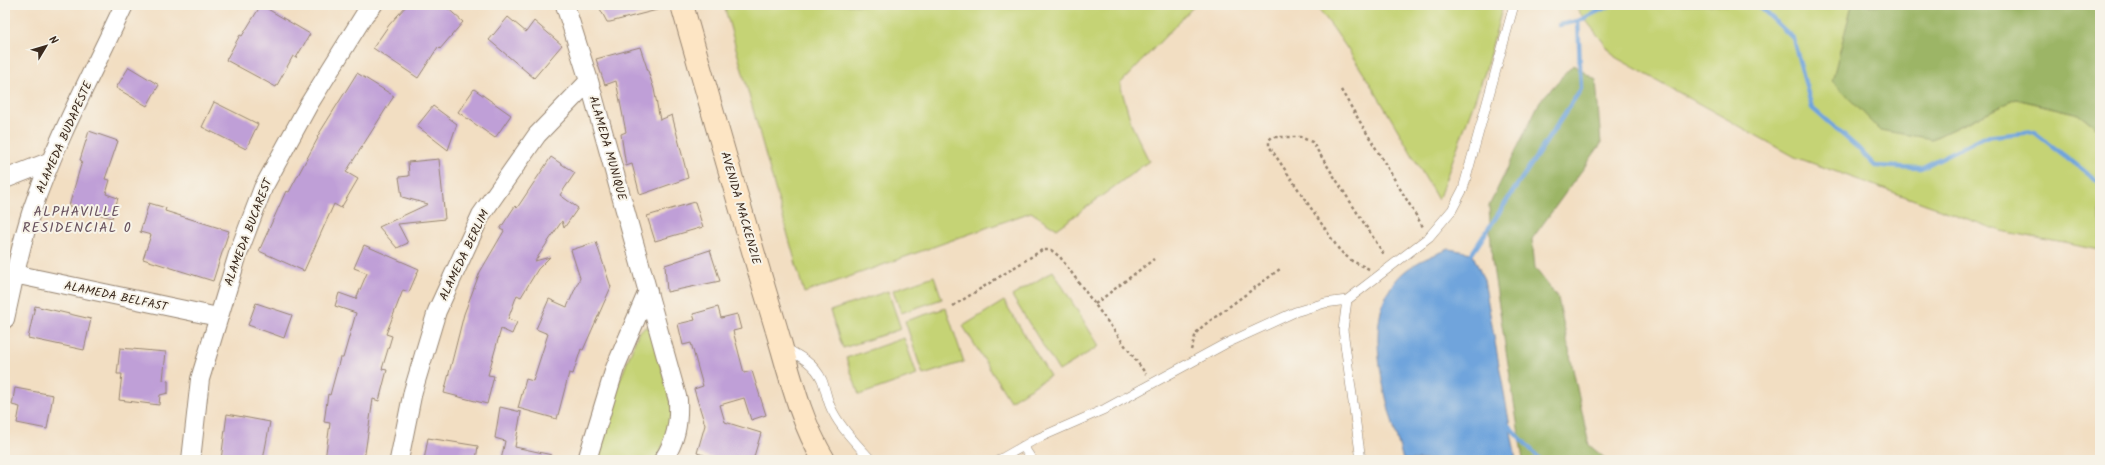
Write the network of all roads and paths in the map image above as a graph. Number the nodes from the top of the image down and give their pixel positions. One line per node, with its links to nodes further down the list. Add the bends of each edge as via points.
1 (124, 5): 8 (street, ALAMEDA BUDAPESTE)
2 (565, 5): 6 (street, ALAMEDA MUNIQUE)
3 (682, 5): 22 (main road, AVENIDA MACKENZIE)
4 (1514, 5): 10 (lane, via 1463,189 1452,210)
5 (366, 8): 20 (street, ALAMEDA BUCAREST, via 263,188)
6 (589, 81): 16 (street, ALAMEDA MUNIQUE); 28 (street, ALAMEDA BERLIM, via 537,135 481,215 437,311 413,391)
7 (1341, 90): 10 (path)
8 (51, 162): 9 (street); 14 (street, ALAMEDA BUDAPESTE, via 32,210)
9 (5, 179)
10 (1428, 238): 12 (lane)
11 (1154, 259): 18 (path)
12 (1392, 267): 15 (lane); 15 (path, via 1312,142 1300,137 1272,137 1268,140 1269,146 1340,251 1352,261)
13 (1280, 268): 23 (path, via 1196,333 1191,348)
14 (14, 274): 20 (street, ALAMEDA BELFAST); 21 (street, ALAMEDA BUDAPESTE)
15 (1381, 275): 17 (lane)
16 (648, 291): 29 (street, via 615,368); 30 (street, ALAMEDA MUNIQUE, via 678,400 679,421 676,434)
17 (1347, 300): 23 (lane, via 1325,303 1295,312); 36 (lane, via 1343,330)
18 (1095, 304): 19 (path, via 1060,257 1051,250 1042,250); 24 (path)
19 (953, 306)
20 (218, 317): 27 (street, ALAMEDA BUCAREST, via 200,379)
21 (5, 319)
22 (782, 347): 25 (main road, AVENIDA MACKENZIE); 33 (lane, via 813,366 838,421)
23 (1192, 362): 24 (lane)
24 (1153, 383): 26 (lane, via 1105,410)
25 (802, 410): 31 (main road, AVENIDA MACKENZIE); 32 (main road, AVENIDA MACKENZIE)
26 (1023, 446): 34 (lane); 35 (lane)
27 (191, 460)
28 (399, 460)
29 (586, 460)
30 (663, 460)
31 (806, 460)
32 (824, 460)
33 (871, 460)
34 (999, 460)
35 (1032, 460)
36 (1361, 460)

